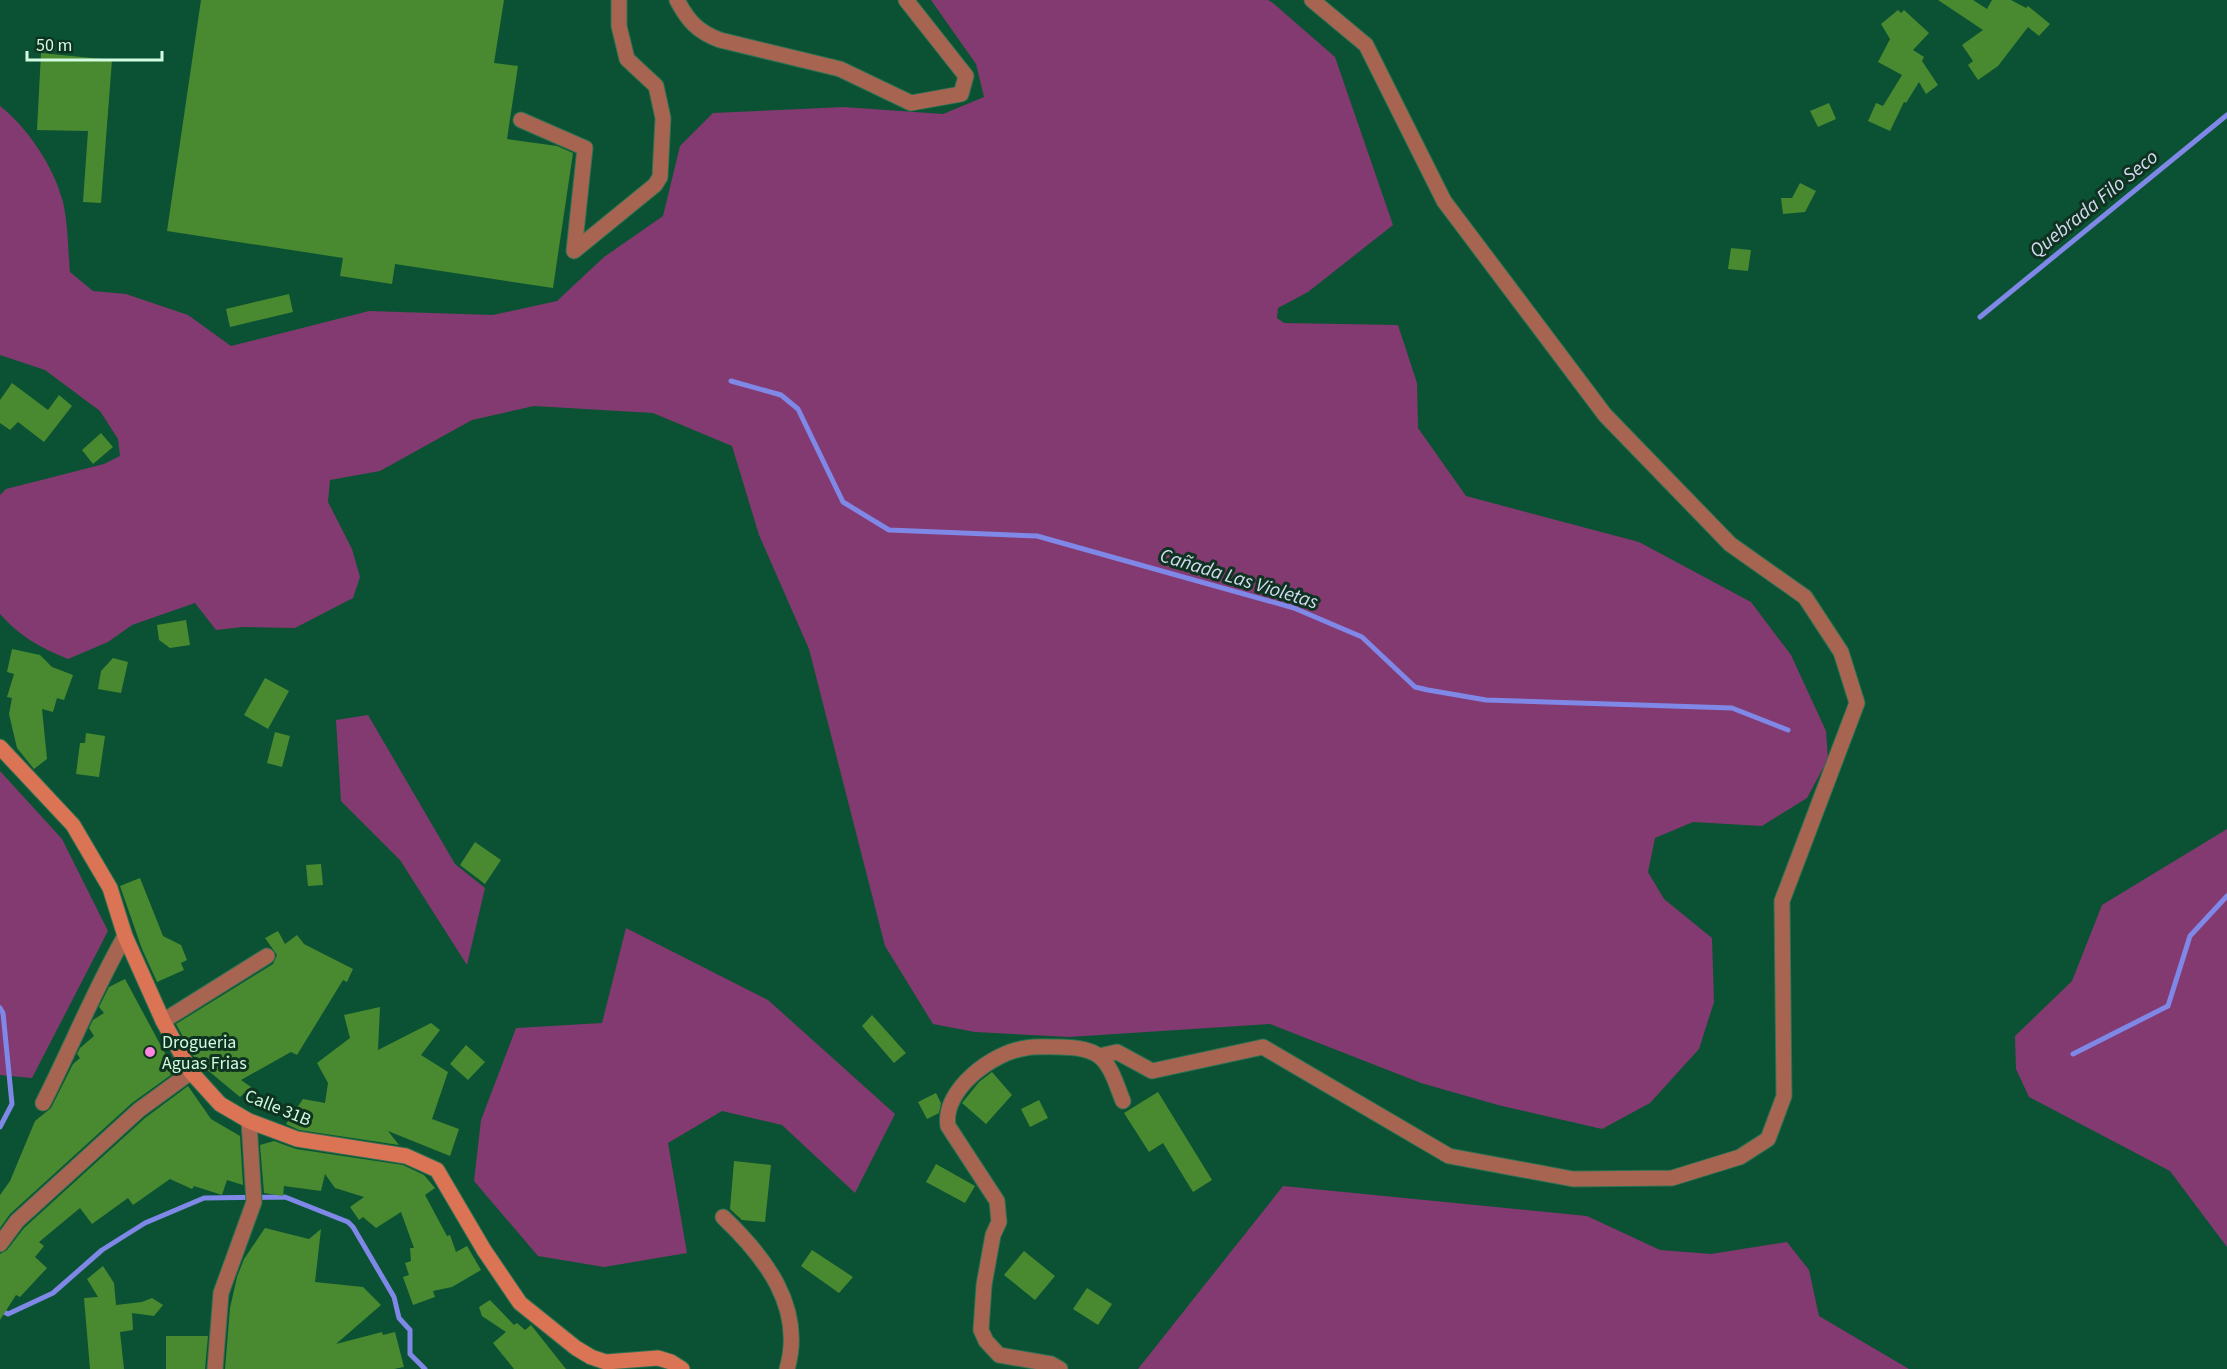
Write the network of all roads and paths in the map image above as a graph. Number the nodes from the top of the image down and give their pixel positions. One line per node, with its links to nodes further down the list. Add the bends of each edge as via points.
1 (619, 0): 5 (street, via 619,26 627,59 656,86 663,118 660,177 655,185 574,251 585,148)
2 (677, 0): 3 (street, via 687,19 704,34 720,40 840,69 911,103 961,94 966,76)
3 (906, 0)
4 (1312, 0): 10 (street, via 1366,45 1444,201 1605,416 1730,544 1805,597 1841,652 1857,703 1782,901 1784,1096 1768,1139 1740,1157 1672,1178 1573,1179 1449,1156 1263,1047 1152,1071 1117,1052)
5 (521, 120)
6 (0, 747): 7 (street, Calle 31B, via 73,825 110,888)
7 (125, 936): 9 (street, Calle 31B); 13 (street, via 98,984)
8 (267, 956): 9 (street)
9 (163, 1021): 11 (street, Calle 31B)
10 (1099, 1056): 12 (street); 20 (street, via 1077,1047 1025,1048 1006,1054 979,1070 956,1091 947,1117 948,1126 997,1201 999,1222 984,1285 981,1330 999,1355)
11 (191, 1072): 14 (street, Calle 31B, via 220,1104); 16 (street, via 139,1110 17,1221)
12 (1123, 1101)
13 (43, 1103)
14 (249, 1121): 17 (street, via 254,1203 221,1293); 18 (street, Calle 31B, via 297,1139 406,1156 437,1170 520,1303 591,1357 606,1362 658,1358)
15 (723, 1217): 19 (street, via 752,1245 779,1283 791,1326)
16 (0, 1244)
17 (215, 1369)
18 (682, 1369)
19 (787, 1369)
20 (1060, 1369)

